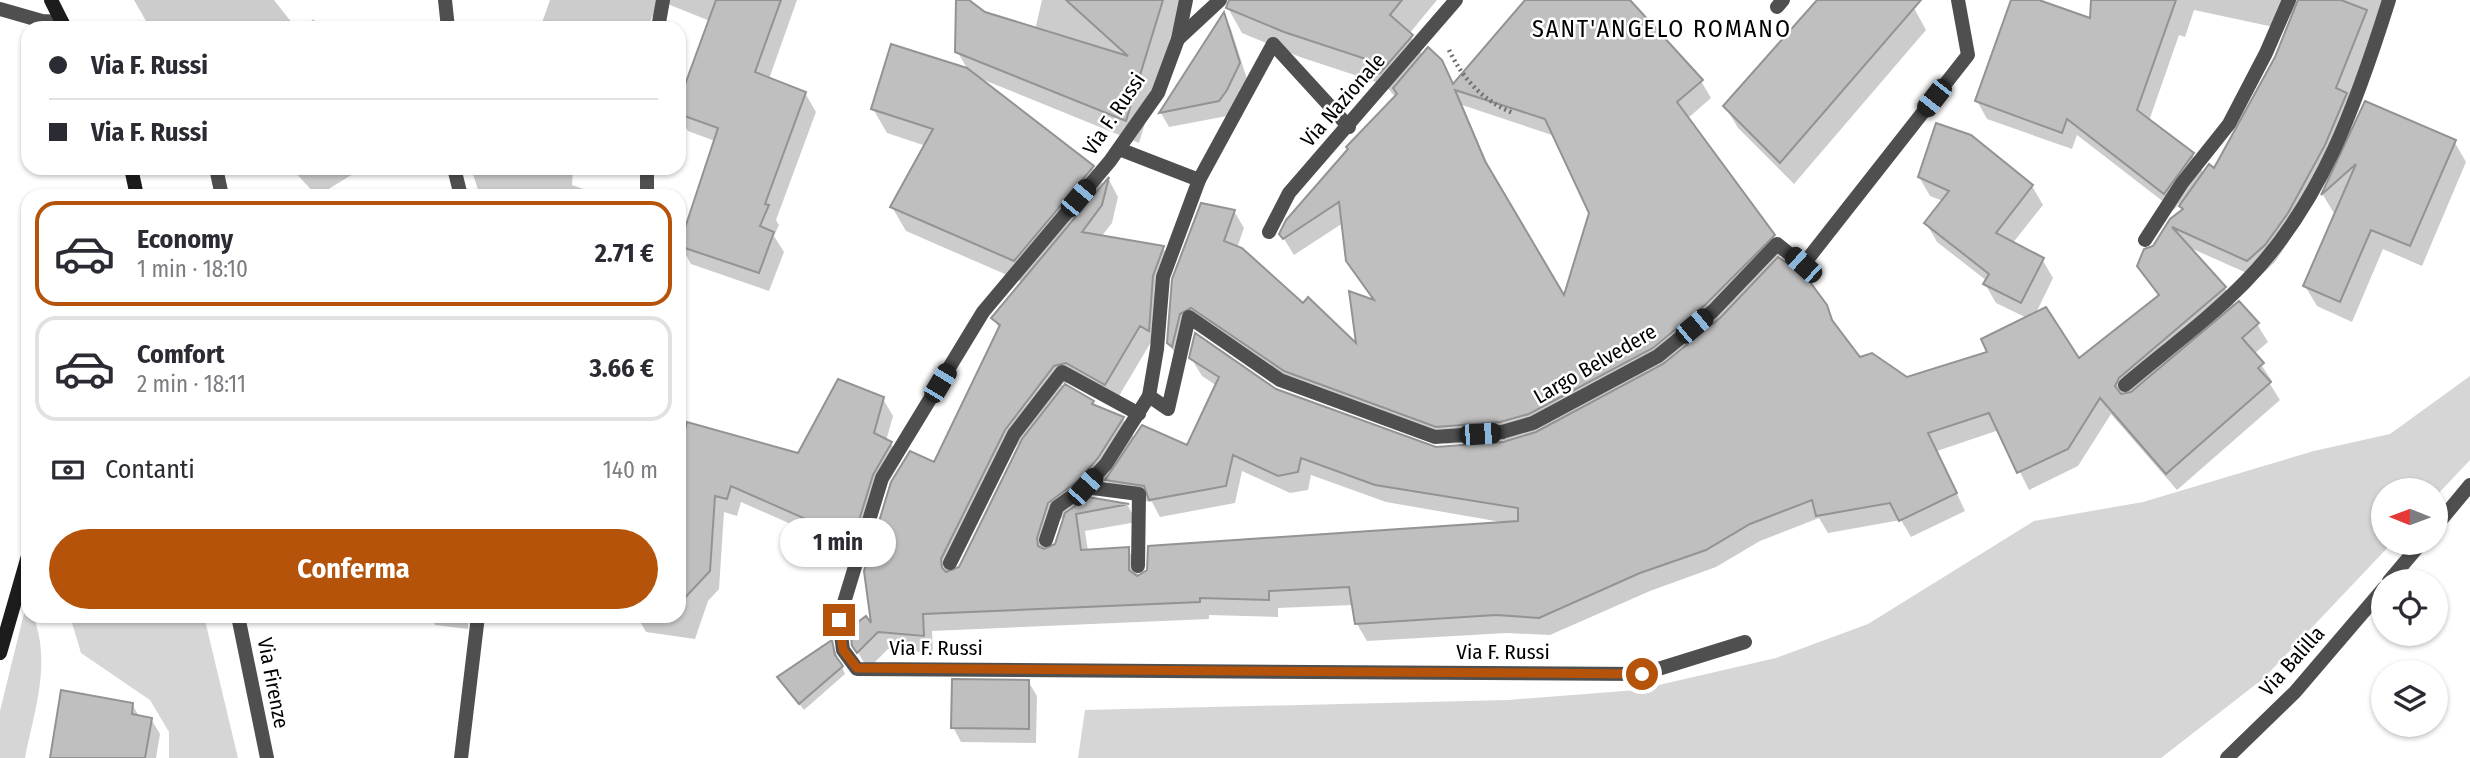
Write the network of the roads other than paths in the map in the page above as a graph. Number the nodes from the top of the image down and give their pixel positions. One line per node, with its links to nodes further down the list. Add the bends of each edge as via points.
1 (51, 0): 12 (street)
2 (445, 0): 13 (street)
3 (663, 0): 14 (street)
4 (1186, 0): 15 (street, Via F. Russi)
5 (1220, 0): 15 (street)
6 (1456, 0): 16 (street, Via Nazionale)
7 (1958, 0): 22 (street, Largo Belvedere, via 1968,55 1803,265 1777,244 1713,311 1658,356 1533,424 1502,432 1436,437 1280,380 1189,317 1168,409)
8 (2289, 0): 20 (street, via 2229,124)
9 (2389, 0): 21 (street, via 2347,122 2299,215 2244,283)
10 (0, 9): 11 (street)
11 (42, 21)
12 (61, 21)
13 (447, 21)
14 (659, 21)
15 (1178, 39): 17 (street, Via F. Russi, via 1158,93)
16 (1349, 127): 18 (street, via 1273,44); 19 (street, Via Nazionale, via 1289,193)
17 (1119, 149): 18 (street); 36 (street, Via F. Russi, via 983,312 882,478 839,620 843,650 857,668 1642,674)
18 (1199, 180): 22 (street, via 1163,277)
19 (1269, 232)
20 (2145, 240)
21 (2125, 385)
22 (1149, 396): 23 (street)
23 (1139, 414): 25 (street); 29 (street, via 1062,372 1014,434)
24 (2470, 485): 26 (street)
25 (1085, 487): 27 (street, via 1057,507); 30 (street, via 1139,494)
26 (2448, 512)
27 (1046, 540)
28 (2411, 555): 31 (street)
29 (950, 563)
30 (1138, 566)
31 (2399, 569)
32 (21, 580): 37 (street)
33 (2371, 603): 40 (street, Via Balilla, via 2295,692)
34 (239, 623): 38 (street, Via Firenze)
35 (477, 623): 39 (street)
36 (1745, 642)
37 (0, 653)
38 (267, 758)
39 (461, 758)
40 (2227, 758)

